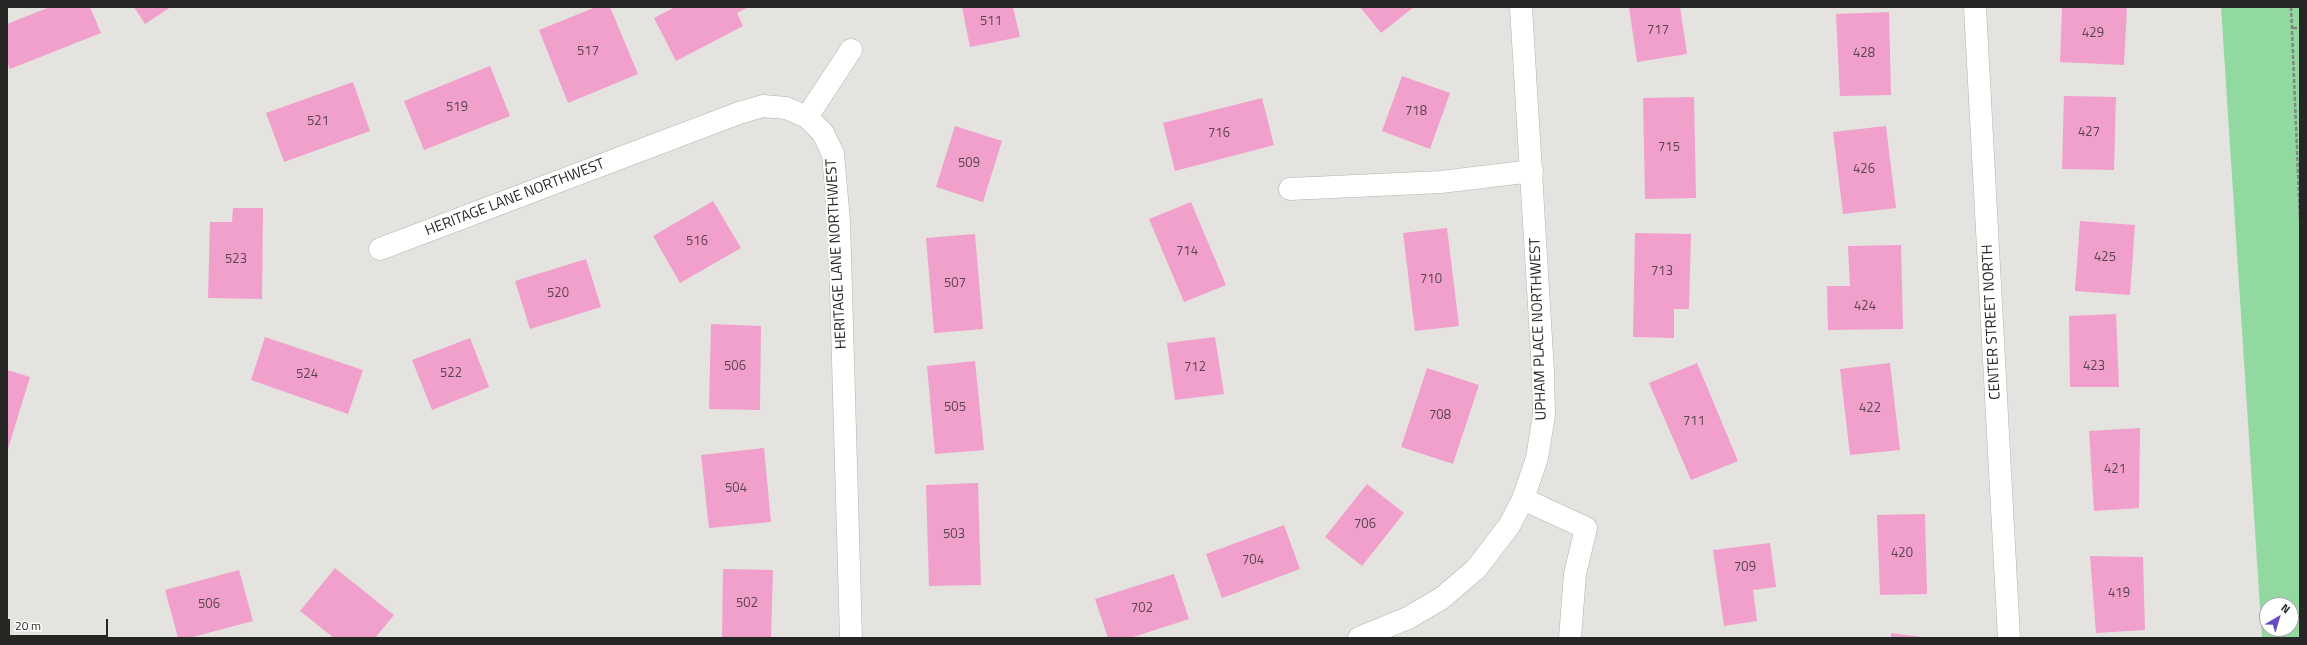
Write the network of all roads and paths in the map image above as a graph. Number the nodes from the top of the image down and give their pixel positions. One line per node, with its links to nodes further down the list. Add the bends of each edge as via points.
1 (1521, 7): 8 (street, UPHAM PLACE NORTHWEST)
2 (1975, 7): 16 (street, CENTER STREET NORTH)
3 (2291, 7): 4 (path)
4 (2292, 28): 5 (path); 10 (path)
5 (2300, 28)
6 (851, 50): 7 (street)
7 (807, 117): 11 (street, HERITAGE LANE NORTHWEST, via 786,108 763,106 739,113); 13 (street, HERITAGE LANE NORTHWEST, via 823,133 833,154 839,221)
8 (1532, 171): 9 (street, via 1441,182); 12 (street, UPHAM PLACE NORTHWEST, via 1544,414 1537,458)
9 (1290, 189)
10 (2300, 220)
11 (380, 249)
12 (1523, 499): 14 (street, UPHAM PLACE NORTHWEST, via 1509,526 1476,569 1442,598 1408,618); 15 (street, via 1586,528 1575,574)
13 (851, 638)
14 (1359, 638)
15 (1570, 638)
16 (2009, 638)

